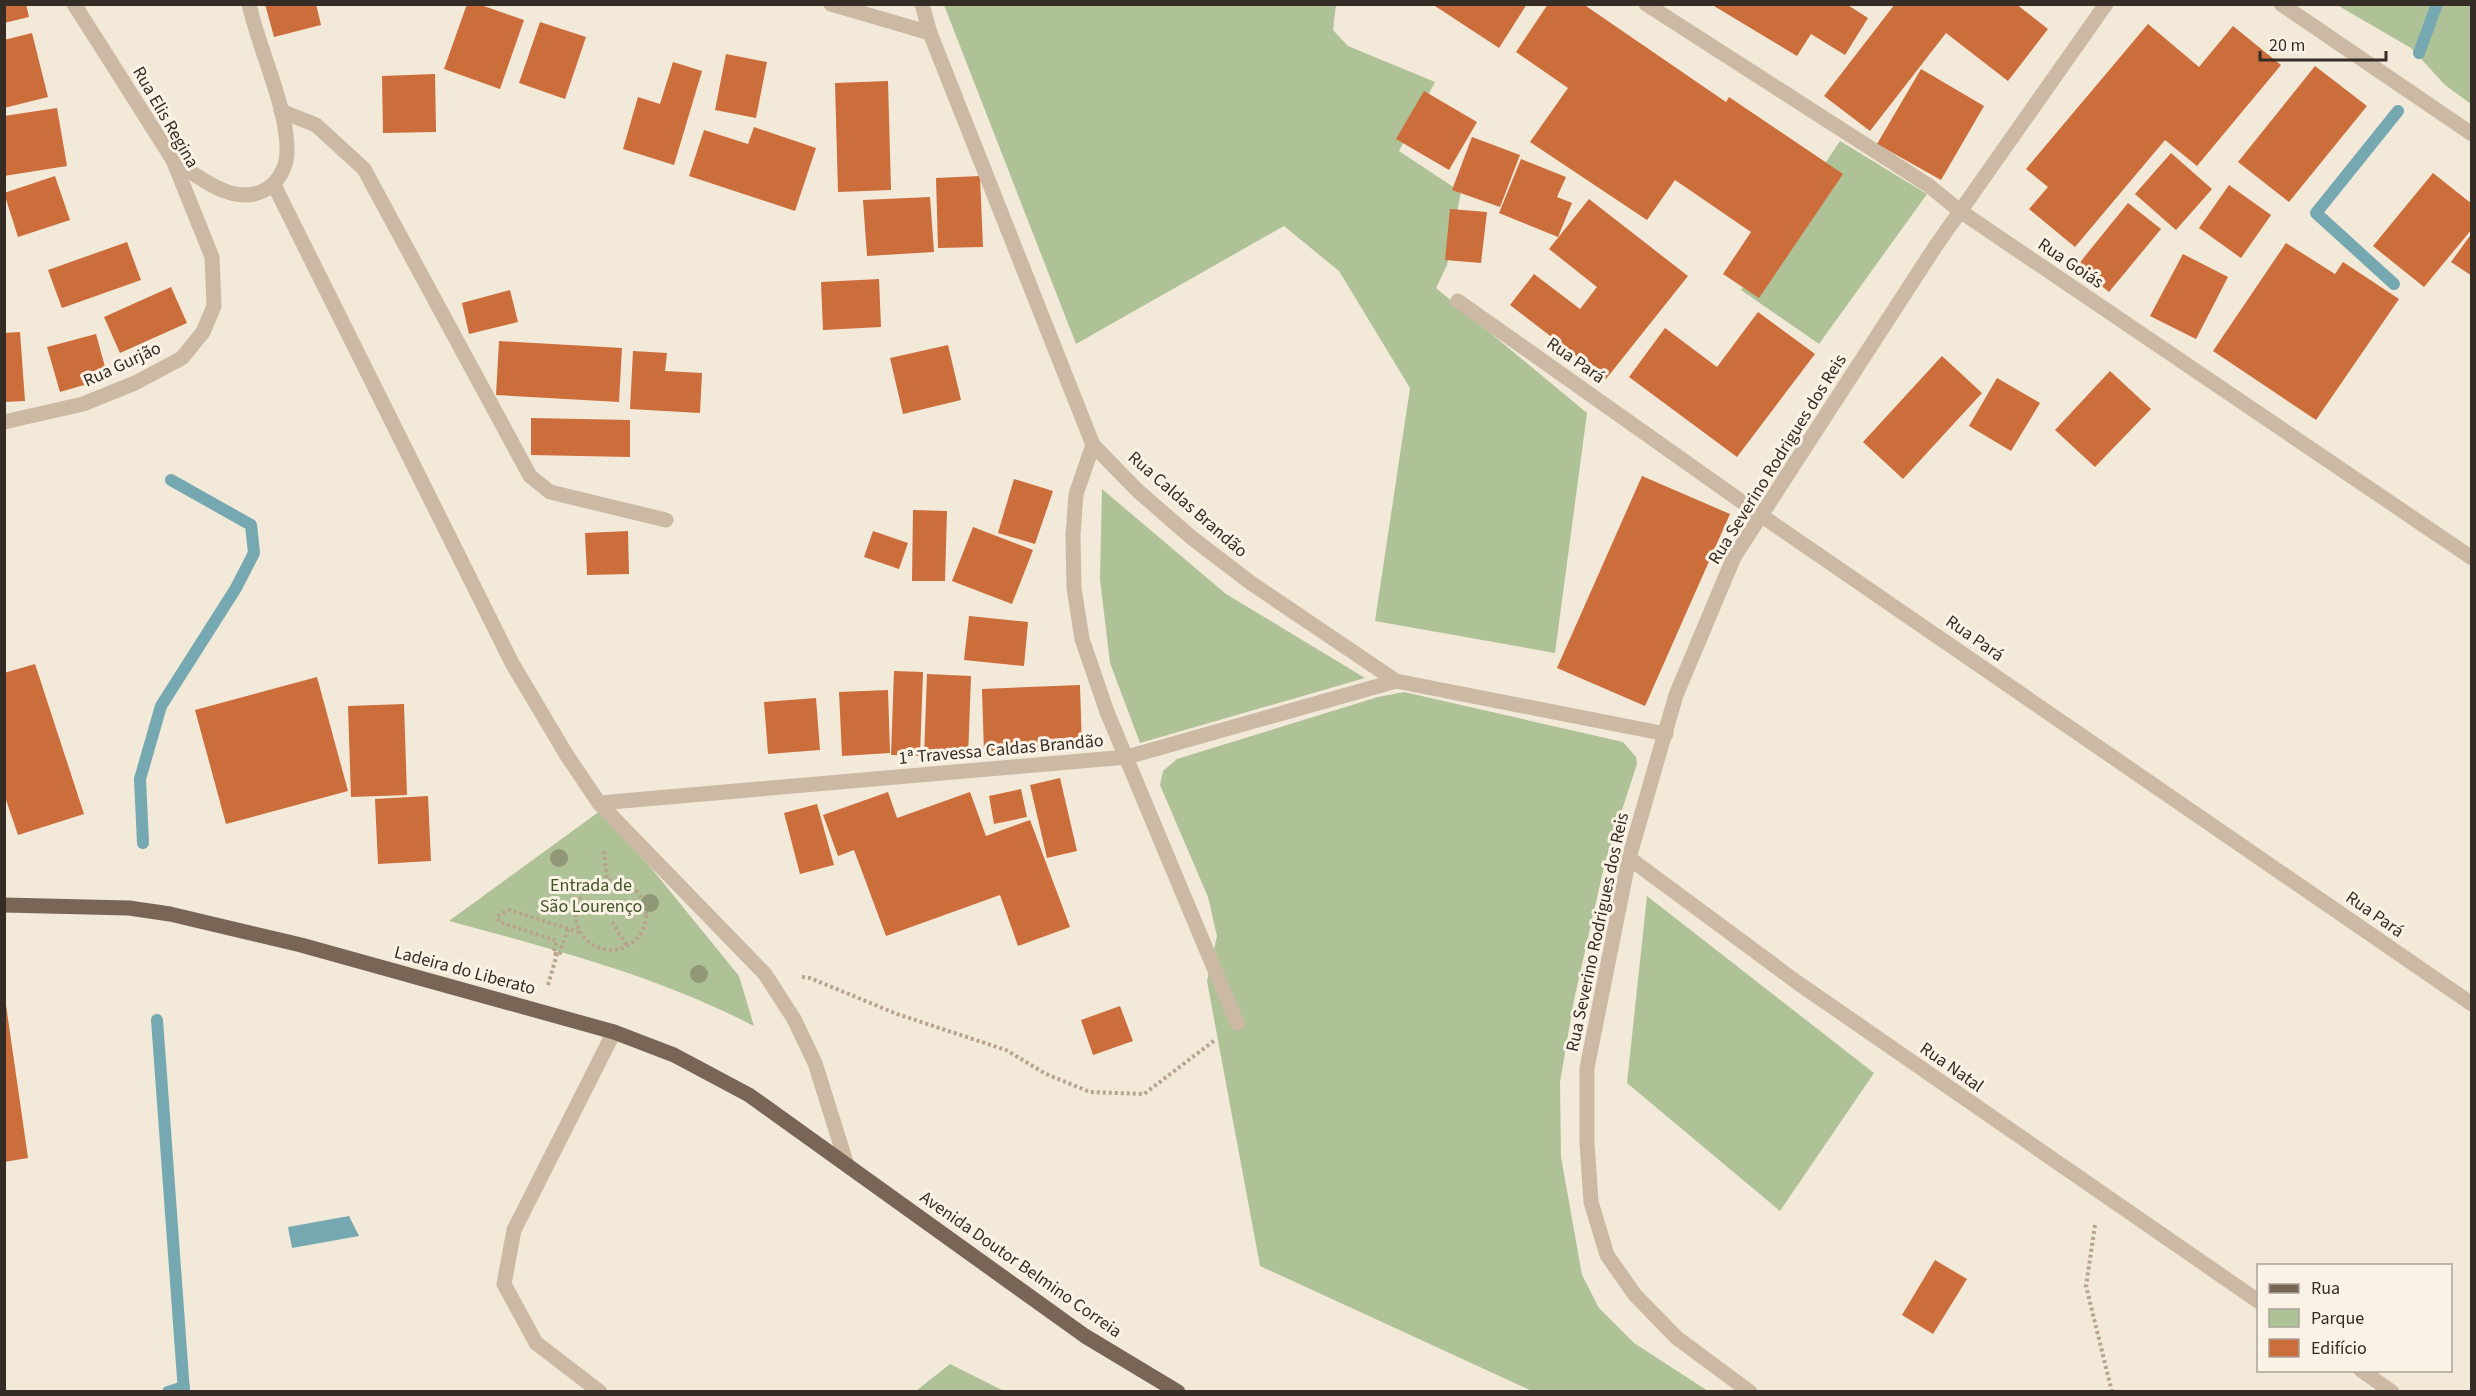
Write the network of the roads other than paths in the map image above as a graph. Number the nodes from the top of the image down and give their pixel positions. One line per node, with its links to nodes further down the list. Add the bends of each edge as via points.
1 (74, 4): 11 (street, Rua Elis Regina)
2 (249, 4): 9 (street)
3 (831, 4): 8 (street)
4 (922, 4): 8 (street, Rua Caldas Brandão)
5 (1646, 4): 13 (street, Rua Goiás, via 1928,185)
6 (2106, 4): 13 (street, Rua Severino Rodrigues dos Reis)
7 (2281, 4): 10 (street)
8 (930, 33): 17 (street, Rua Caldas Brandão)
9 (280, 111): 12 (street, via 288,153); 19 (street, via 316,125 364,169 530,476 550,492)
10 (2472, 134)
11 (173, 160): 12 (street, via 217,189 240,194 260,192); 14 (street, Rua Elis Regina)
12 (274, 185): 24 (street, via 512,663)
13 (1960, 211): 18 (street, Rua Severino Rodrigues dos Reis); 20 (street, Rua Goiás)
14 (212, 257): 16 (street, Rua Gurjão, via 214,306 203,332 182,357 135,383 83,404)
15 (1458, 301): 18 (street, Rua Pará)
16 (4, 422)
17 (1093, 445): 21 (street, Rua Caldas Brandão, via 1192,538); 23 (street, via 1077,494 1074,588 1082,639)
18 (1762, 516): 22 (street, Rua Severino Rodrigues dos Reis, via 1734,558 1704,625 1676,694); 27 (street, Rua Pará)
19 (666, 520)
20 (2472, 558)
21 (1396, 681): 22 (street, Rua Caldas Brandão); 23 (street, 1ª Travessa Caldas Brandão)
22 (1666, 734): 25 (street, Rua Severino Rodrigues dos Reis)
23 (1127, 758): 24 (street, 1ª Travessa Caldas Brandão); 28 (street)
24 (599, 803): 30 (street, via 765,974 794,1019 815,1063)
25 (1629, 858): 31 (street, Rua Natal, via 1798,983); 35 (street, Rua Severino Rodrigues dos Reis, via 1587,1068 1591,1202 1607,1255 1635,1295 1677,1338)
26 (4, 905): 29 (main road, Ladeira do Liberato, via 129,908 223,925)
27 (2472, 1004)
28 (1238, 1023)
29 (614, 1032): 30 (main road, Ladeira do Liberato, via 674,1055 749,1095); 33 (street, via 514,1230 504,1284 536,1343)
30 (846, 1162): 34 (main road, Avenida Doutor Belmino Correia, via 1085,1336)
31 (2257, 1300)
32 (2362, 1372): 36 (street)
33 (600, 1392)
34 (1178, 1392)
35 (1750, 1392)
36 (2392, 1392)

